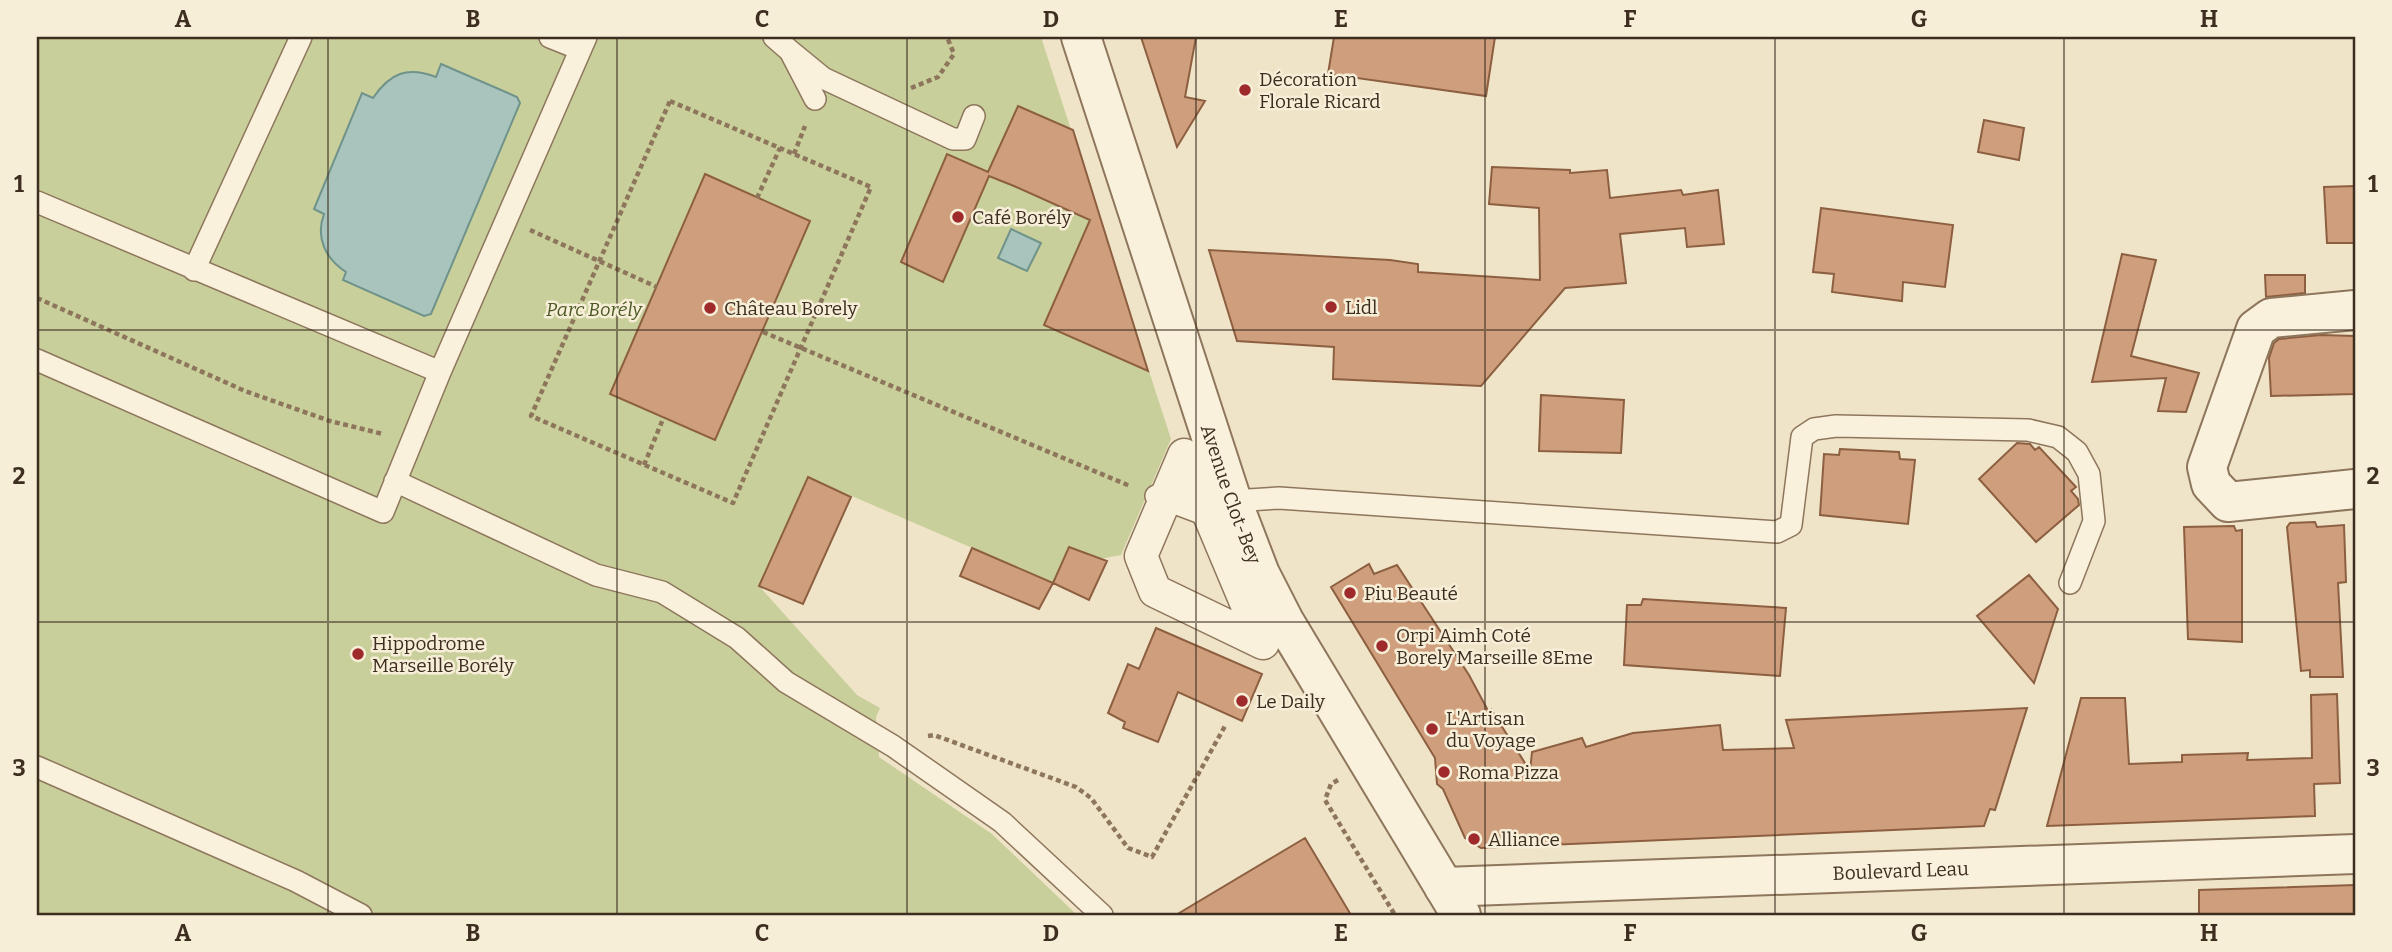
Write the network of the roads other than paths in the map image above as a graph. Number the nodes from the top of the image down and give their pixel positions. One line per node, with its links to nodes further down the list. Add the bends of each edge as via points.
1 (301, 37): 9 (lane)
2 (550, 37): 4 (lane)
3 (1082, 37): 16 (street, Avenue Clot-Bey)
4 (583, 43): 12 (lane)
5 (782, 44): 6 (lane); 7 (lane, via 823,78 953,139 965,139)
6 (815, 99)
7 (974, 116)
8 (37, 202): 9 (lane)
9 (194, 270): 12 (lane)
10 (2355, 310): 14 (street, via 2271,318 2256,329 2207,467 2211,484 2228,502)
11 (37, 360): 13 (lane, via 383,512)
12 (440, 372): 13 (lane)
13 (395, 481): 22 (lane, via 596,575 663,592 737,638 786,682 893,746 1002,822)
14 (2355, 489)
15 (1161, 498): 16 (lane); 16 (street, via 1184,455); 16 (street, via 1141,556 1155,591 1263,643)
16 (1228, 515): 17 (lane, via 1279,498 1777,532 1791,525 1802,437 1814,429 2028,430 2057,437 2077,452 2089,474 2094,521); 20 (street, Avenue Clot-Bey, via 1284,621)
17 (2070, 583)
18 (37, 767): 21 (lane, via 296,881)
19 (2355, 854): 20 (street, Boulevard Leau)
20 (1453, 901)
21 (361, 915)
22 (1102, 915)

